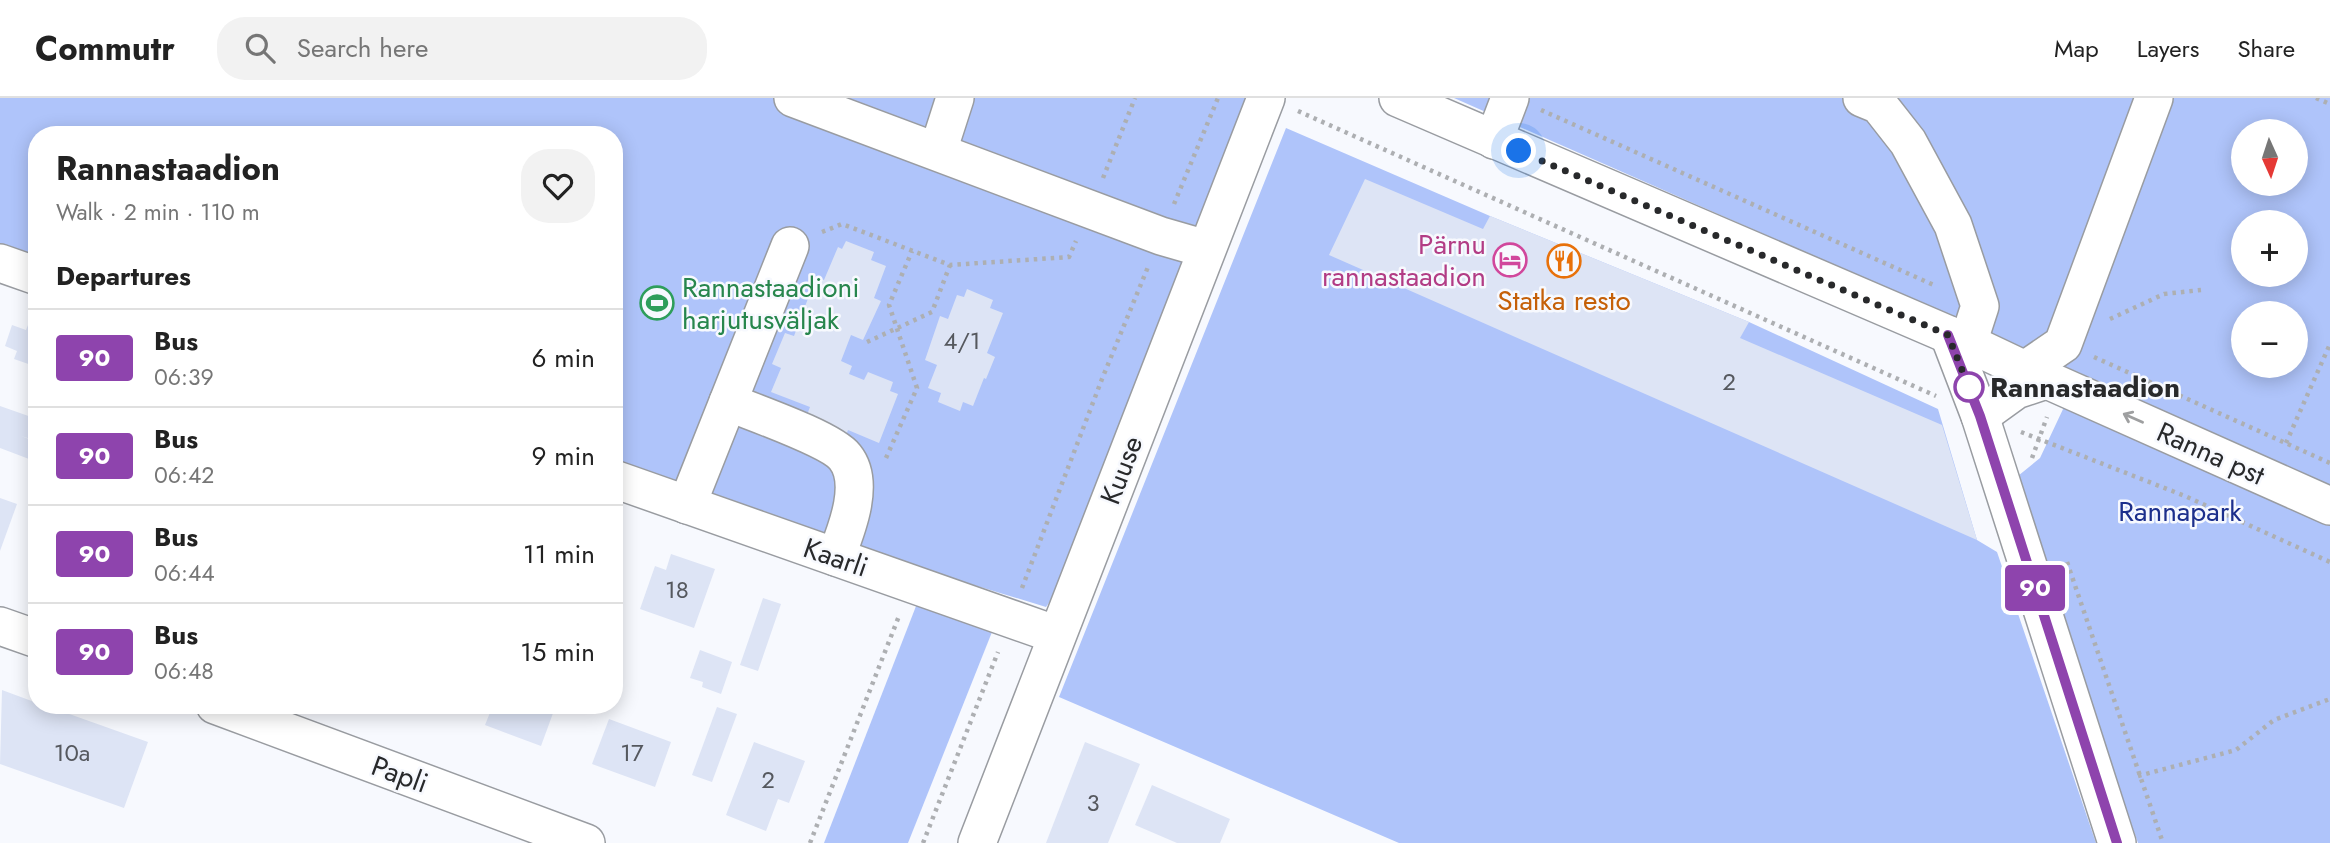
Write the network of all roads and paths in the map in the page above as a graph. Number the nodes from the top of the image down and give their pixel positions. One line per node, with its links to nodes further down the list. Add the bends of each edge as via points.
1 (793, 98): 13 (street)
2 (955, 98): 13 (street)
3 (1135, 98): 14 (path)
4 (1218, 98): 15 (path)
5 (1398, 98): 12 (street, Ranna pst)
6 (1862, 98): 23 (street, via 1879,105 1908,142 1953,225)
7 (2154, 98): 27 (street)
8 (2316, 98): 11 (path)
9 (1279, 104): 17 (street, Kuuse); 31 (path)
10 (1525, 104): 12 (street); 23 (path)
11 (2330, 104)
12 (1494, 140): 25 (street, Ranna pst)
13 (938, 151): 14 (street)
14 (1090, 209): 15 (street); 20 (path, via 1069,257)
15 (1161, 236): 17 (street); 44 (path)
16 (790, 246): 18 (path, via 842,223); 30 (street)
17 (1206, 249): 46 (street, Kuuse)
18 (912, 250): 20 (path); 24 (path, via 890,304)
19 (0, 263): 21 (street)
20 (950, 265): 24 (path, via 932,312)
21 (28, 273)
22 (2201, 290): 27 (path, via 2164,294)
23 (1980, 306): 25 (street)
24 (897, 328): 26 (path); 35 (path, via 917,388 883,464)
25 (1958, 339): 29 (street, Ranna pst); 31 (street)
26 (867, 342)
27 (2063, 344): 29 (street); 33 (path)
28 (2330, 344): 33 (path)
29 (2043, 378): 31 (street, via 2016,390); 32 (path); 39 (street, Ranna pst, one-way to 29)
30 (727, 402): 35 (street, via 820,440 845,456); 38 (street)
31 (1980, 416): 32 (path); 51 (street)
32 (2039, 439): 36 (path); 42 (path, via 2185,496)
33 (2286, 443): 34 (path)
34 (2330, 463)
35 (849, 464): 41 (street, via 854,497)
36 (2034, 464)
37 (623, 482): 38 (street, Kaarli)
38 (687, 505): 41 (street, Kaarli)
39 (2330, 506)
40 (2063, 551): 50 (path)
41 (836, 557): 43 (street, Kaarli)
42 (2330, 562)
43 (912, 583): 44 (street, Kaarli); 53 (path)
44 (1011, 618): 46 (street, Kaarli); 54 (path)
45 (0, 626): 47 (street)
46 (1057, 635): 55 (street, Kuuse)
47 (28, 636)
48 (2330, 699): 50 (path, via 2274,720 2236,750)
49 (239, 714): 52 (street, Papli)
50 (2140, 776): 51 (path); 57 (path)
51 (2098, 788): 56 (street)
52 (586, 843)
53 (810, 843)
54 (923, 843)
55 (977, 843)
56 (2117, 843)
57 (2163, 843)

